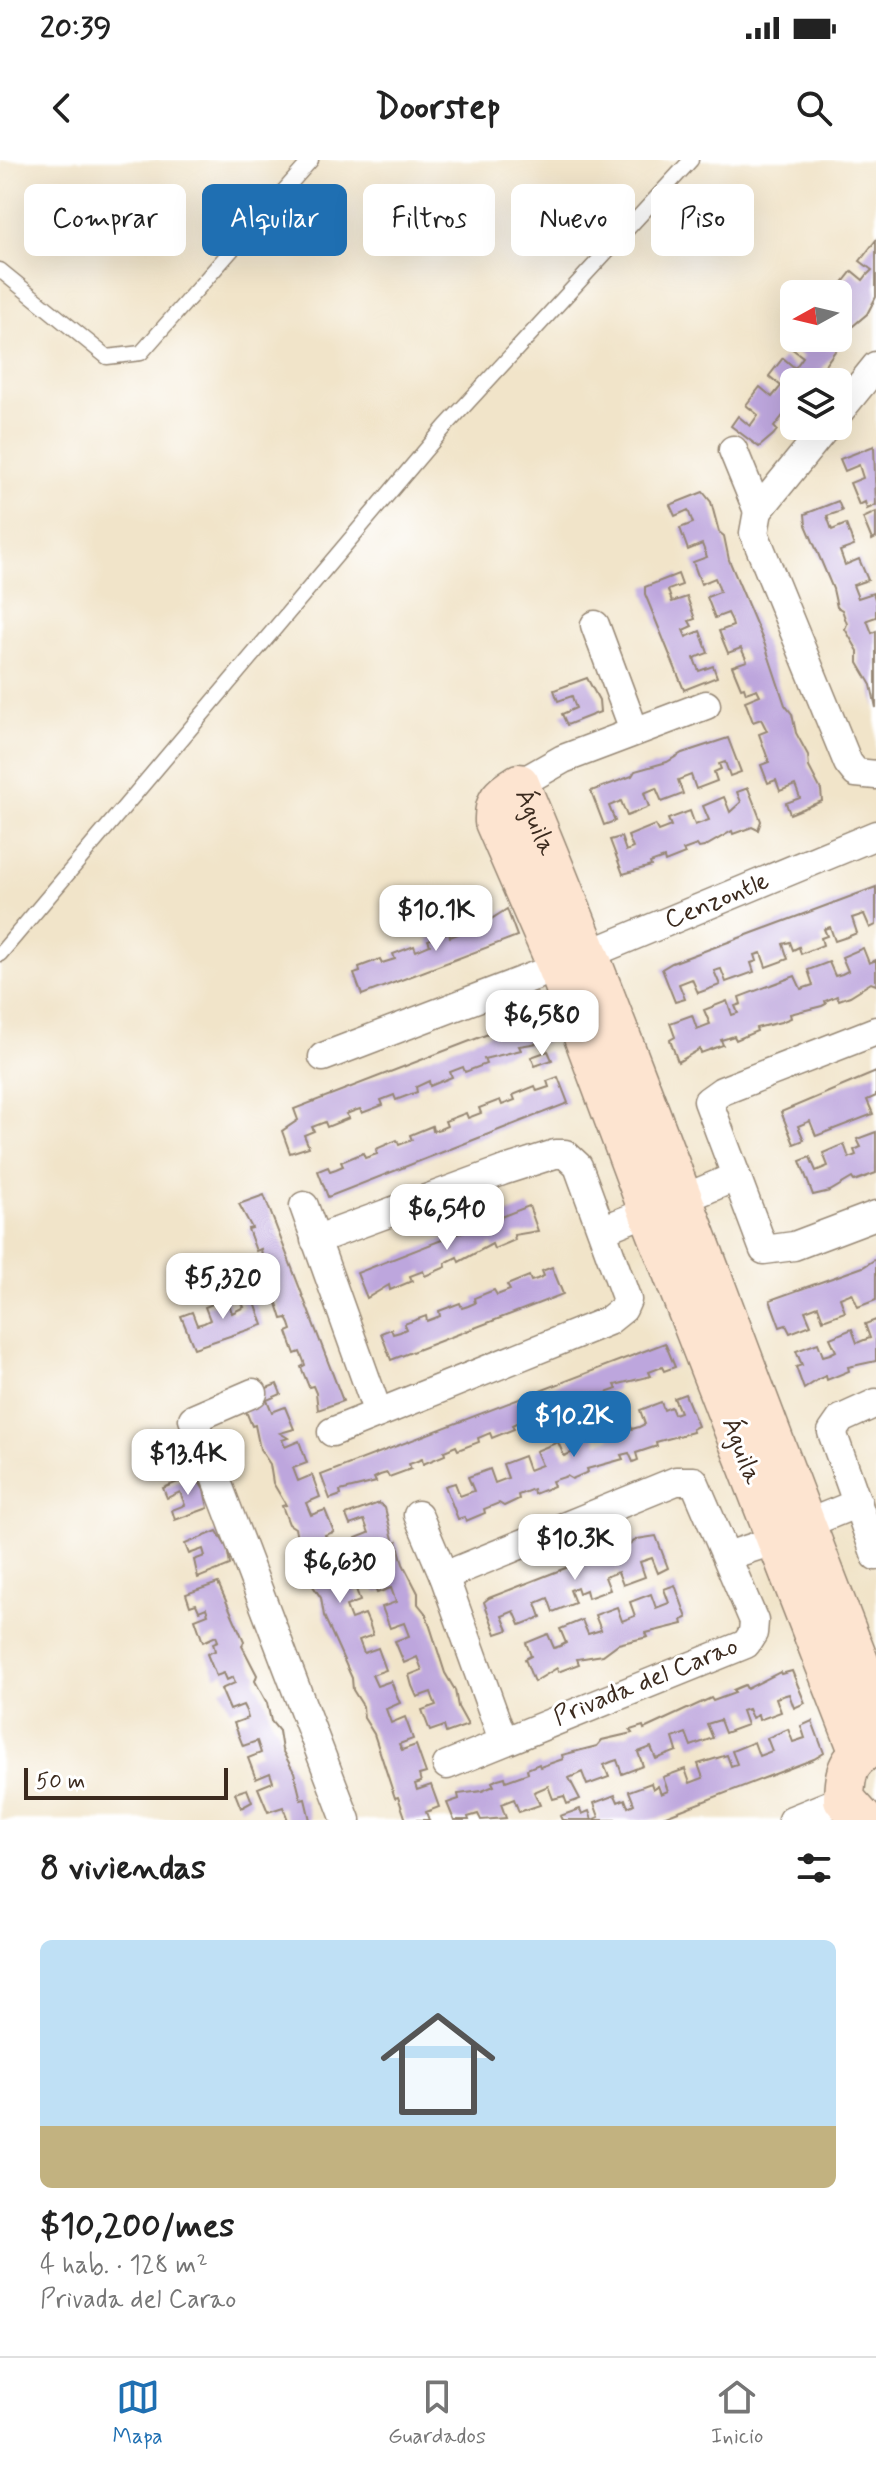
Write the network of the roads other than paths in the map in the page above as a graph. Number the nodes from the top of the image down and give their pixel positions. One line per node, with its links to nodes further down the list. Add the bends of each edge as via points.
1 (311, 160): 3 (lane, via 141,353 107,357)
2 (691, 160): 15 (lane, via 445,427)
3 (0, 270)
4 (876, 366): 5 (street)
5 (852, 396)
6 (816, 440): 8 (street)
7 (733, 450): 8 (street)
8 (758, 511): 12 (street, via 757,543 848,763 856,773)
9 (595, 625): 11 (street)
10 (706, 705): 11 (street)
11 (634, 730): 13 (street)
12 (876, 775)
13 (519, 784): 16 (street, Águila, via 500,795 495,822)
14 (876, 835): 16 (street, Cenzontle)
15 (0, 954)
16 (574, 959): 18 (street, Cenzontle); 21 (street, Águila)
17 (876, 1031): 19 (street, via 712,1096 709,1109)
18 (323, 1057)
19 (735, 1177): 21 (street); 22 (street, via 764,1250 794,1246)
20 (304, 1206): 24 (street)
21 (665, 1206): 23 (street); 31 (street, Águila)
22 (876, 1215)
23 (602, 1230): 24 (street, via 578,1166 565,1154 555,1154); 27 (street, via 627,1300 617,1316)
24 (315, 1240): 27 (street)
25 (253, 1393): 40 (street, via 193,1419)
26 (876, 1403): 29 (street, via 841,1419 832,1432)
27 (378, 1413): 28 (street)
28 (332, 1432)
29 (858, 1503): 31 (street); 33 (street)
30 (418, 1515): 34 (street)
31 (790, 1532): 32 (street); 35 (street, Águila); 37 (street, Águila)
32 (727, 1556): 34 (street, Privada del Carao, via 699,1487 686,1480); 36 (street, Privada del Carao, via 754,1621 746,1644)
33 (876, 1556)
34 (444, 1576): 36 (street)
35 (876, 1707)
36 (503, 1740): 38 (street, Privada del Carao)
37 (868, 1748): 39 (street, via 845,1772)
38 (447, 1765)
39 (853, 1810): 41 (street)
40 (346, 1820)
41 (792, 1820)

